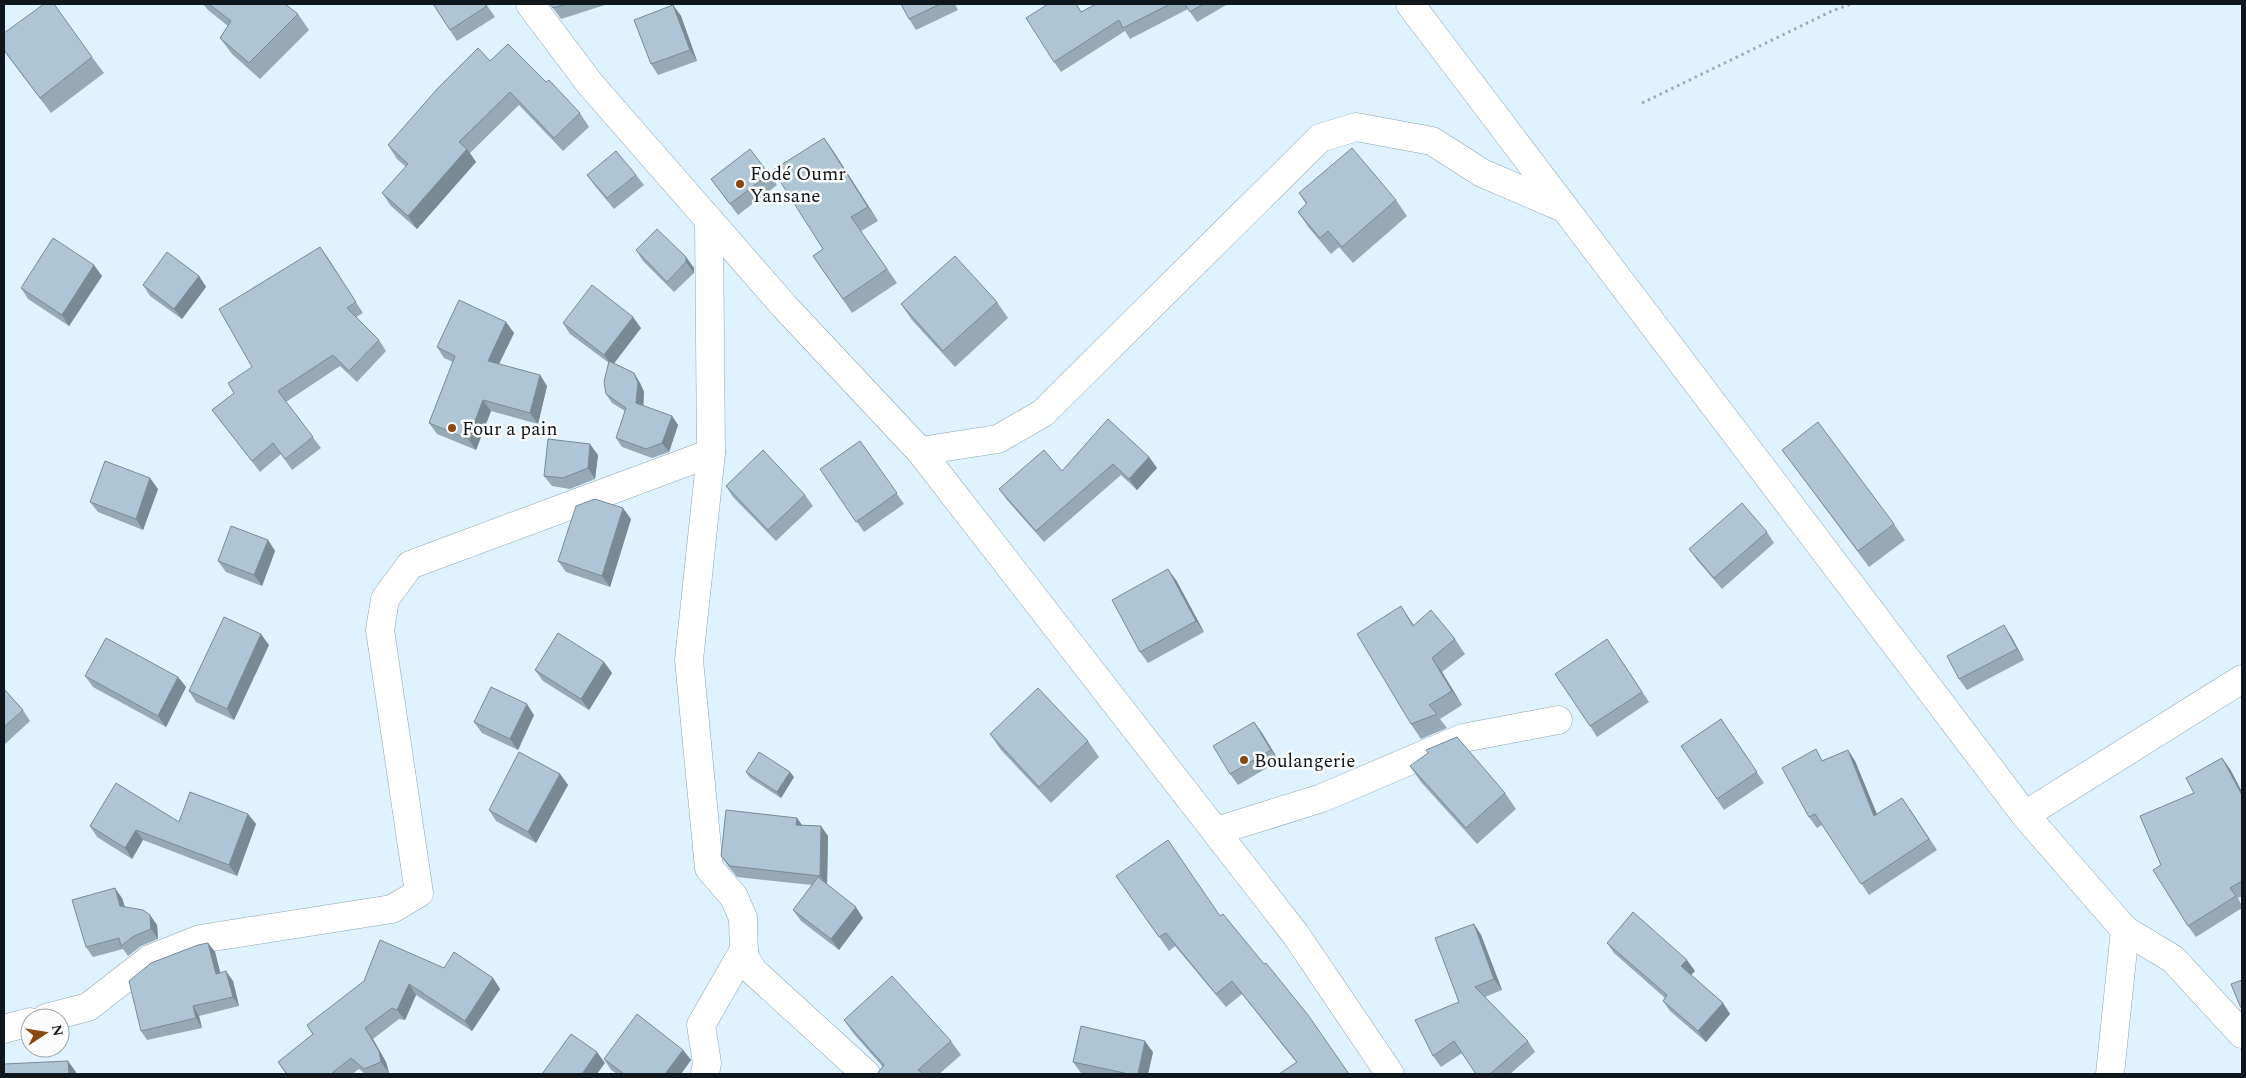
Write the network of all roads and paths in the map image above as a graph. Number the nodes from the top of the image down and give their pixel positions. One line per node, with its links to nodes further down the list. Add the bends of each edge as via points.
1 (530, 4): 6 (street, via 590,85)
2 (1410, 4): 5 (street)
3 (1851, 4): 4 (path)
4 (1642, 103)
5 (1563, 208): 7 (street, via 1482,173 1432,141 1356,127 1320,138 1043,413 998,439); 11 (street)
6 (710, 220): 7 (street, via 785,307); 8 (street)
7 (920, 451): 12 (street)
8 (712, 453): 14 (street, via 689,660 709,868 734,897 743,918); 15 (street, via 410,565 385,599 380,630 419,893 392,909 200,939 150,959 88,1007)
9 (2242, 679): 11 (street)
10 (1558, 720): 12 (street, via 1462,738 1322,798)
11 (2025, 815): 13 (street)
12 (1216, 831): 21 (street, via 1296,935)
13 (2125, 930): 18 (street, via 2173,959); 22 (street)
14 (744, 950): 19 (street, via 701,1025 707,1064); 20 (street, via 753,971)
15 (70, 1012)
16 (20, 1025): 17 (street)
17 (4, 1029)
18 (2242, 1034)
19 (705, 1074)
20 (866, 1074)
21 (1390, 1074)
22 (2110, 1074)

